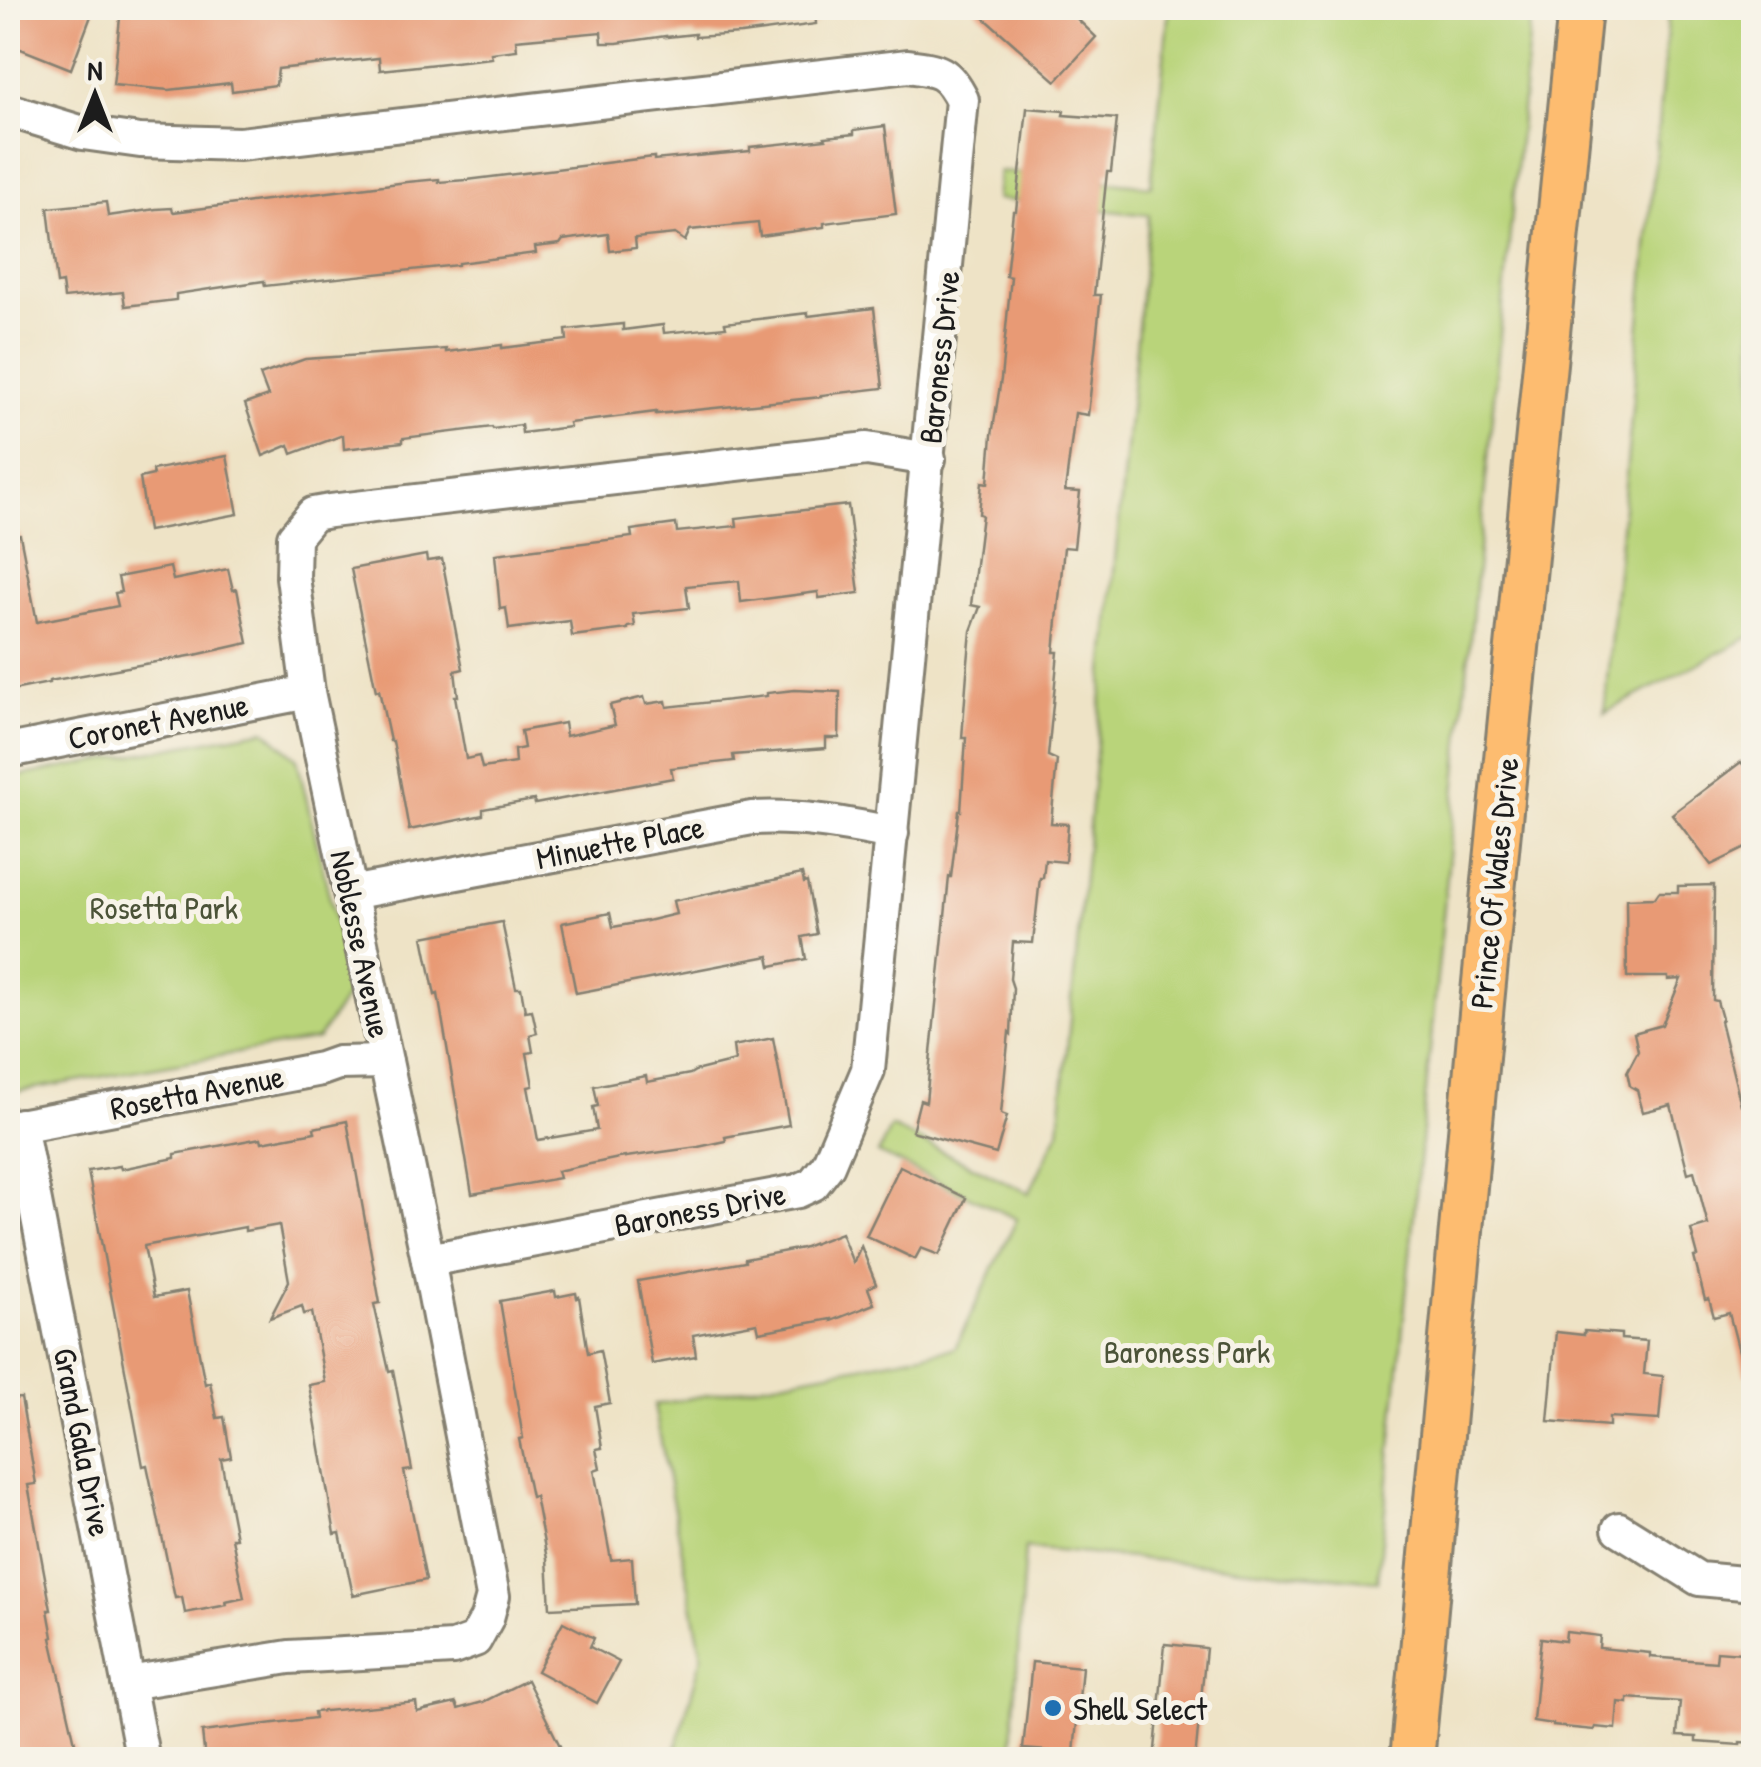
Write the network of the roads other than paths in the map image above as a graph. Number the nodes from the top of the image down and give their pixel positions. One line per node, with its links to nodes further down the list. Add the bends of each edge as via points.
1 (1580, 8): 15 (main road, Prince Of Wales Drive)
2 (8, 110): 3 (street, Baroness Drive, via 83,133 240,144 908,66 939,70 953,82 962,114)
3 (928, 460): 4 (street, Noblesse Avenue, via 867,449 314,514 294,537); 6 (street, Baroness Drive)
4 (308, 692): 5 (street, Coronet Avenue); 7 (street, Noblesse Avenue)
5 (8, 751)
6 (892, 832): 7 (street, Minuette Place, via 752,818); 10 (street, Baroness Drive, via 868,1070 828,1165 813,1184)
7 (350, 893): 8 (street, Noblesse Avenue)
8 (386, 1062): 9 (street, Rosetta Avenue, via 338,1063); 10 (street, Noblesse Avenue)
9 (14, 1126): 13 (street, Grand Gala Drive)
10 (428, 1260): 13 (street, Noblesse Avenue, via 493,1596 475,1640 454,1648 290,1657)
11 (1619, 1528): 12 (street, via 1699,1578)
12 (1754, 1584)
13 (128, 1682): 14 (street, Grand Gala Drive)
14 (143, 1760)
15 (1412, 1760)

